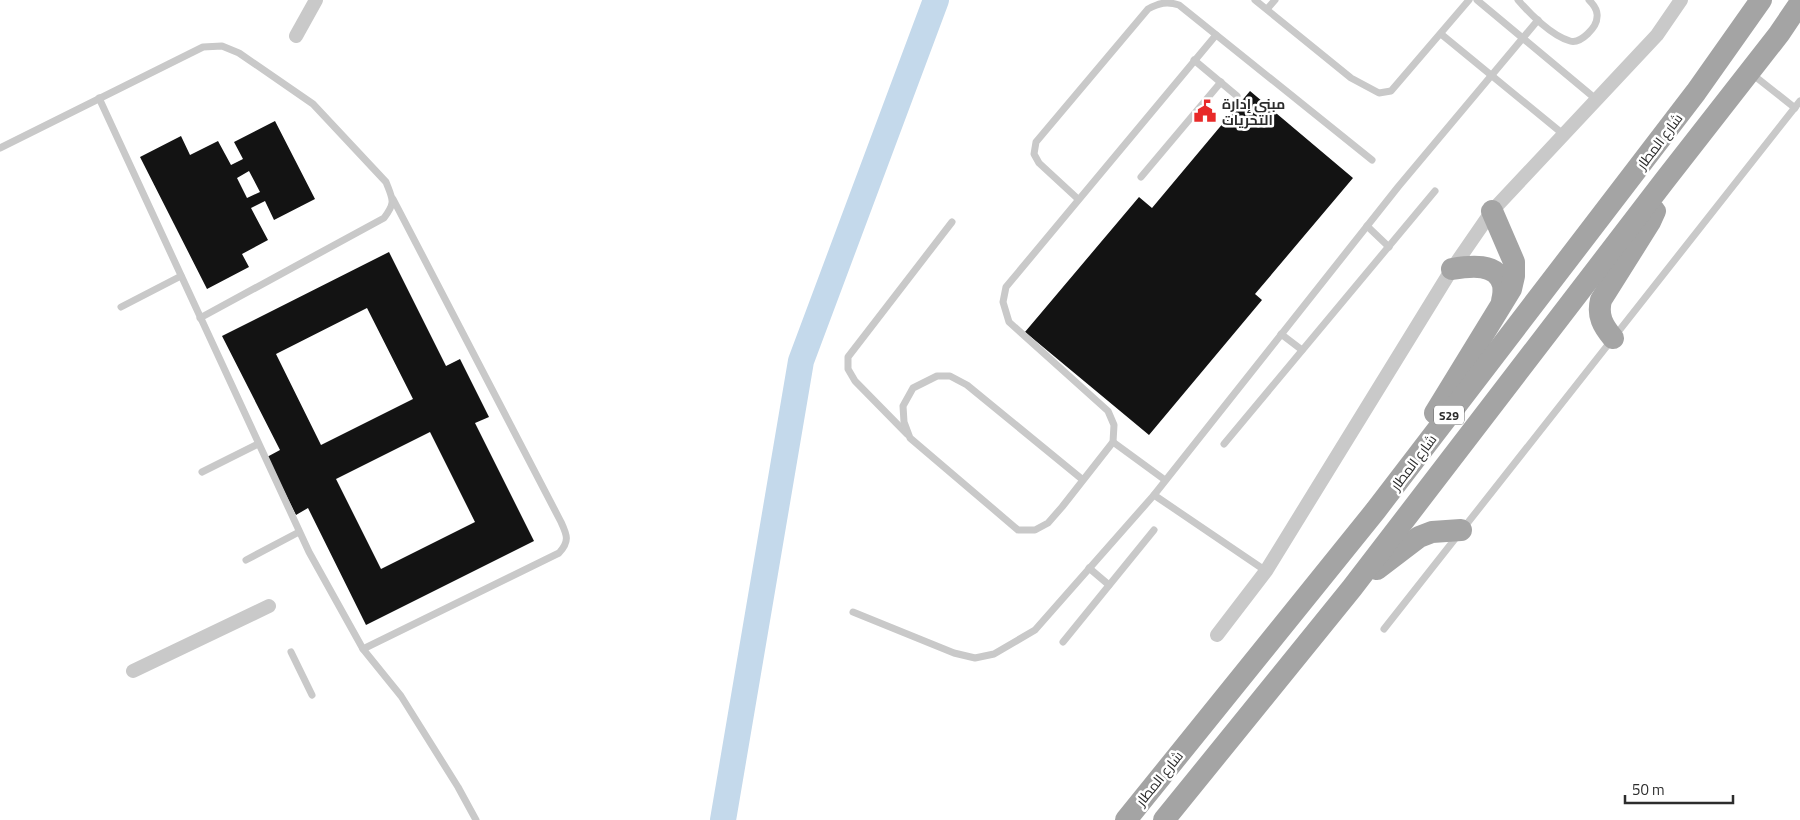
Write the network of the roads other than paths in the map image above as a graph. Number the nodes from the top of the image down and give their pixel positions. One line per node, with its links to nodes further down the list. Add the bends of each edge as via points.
1 (316, 0): 15 (street)
2 (1256, 0): 11 (lane)
3 (1275, 0): 11 (lane)
4 (1470, 0): 14 (lane)
5 (1477, 0): 16 (lane)
6 (1518, 0): 12 (lane)
7 (1589, 0): 12 (lane, via 1598,20 1579,40 1572,42 1559,36)
8 (1681, 0): 23 (street, via 1657,35)
9 (1761, 0): 54 (main road, شارع المطار / S29, via 1696,92)
10 (1800, 3): 18 (main road, شارع المطار / S29)
11 (1267, 9): 14 (lane, via 1351,78 1379,93 1391,91)
12 (1538, 20): 16 (lane)
13 (1216, 34): 17 (lane); 28 (lane); 33 (lane, via 1180,5 1169,2 1148,9 1036,142 1034,154 1039,163)
14 (1441, 34): 19 (lane)
15 (296, 36)
16 (1523, 38): 19 (lane); 23 (lane)
17 (1194, 60): 20 (lane); 33 (lane)
18 (1749, 73): 25 (lane); 30 (main road, شارع المطار / S29)
19 (1491, 75): 26 (lane); 36 (lane)
20 (1221, 82): 21 (lane); 29 (lane)
21 (1237, 96)
22 (99, 98): 27 (lane); 32 (lane, via 203,47 222,46 242,55 313,104 386,182); 39 (lane)
23 (1597, 100): 26 (street)
24 (1800, 101): 25 (lane)
25 (1795, 108): 44 (lane)
26 (1563, 134): 34 (street)
27 (0, 148)
28 (1372, 160)
29 (1141, 176)
30 (1665, 180): 44 (main road, via 1650,222 1601,300 1600,317); 62 (main road, شارع المطار / S29)
31 (1434, 191): 37 (lane)
32 (392, 198): 42 (lane, via 392,207 384,218); 68 (lane, via 567,535 566,545 560,553)
33 (1078, 200): 47 (lane, via 1006,287 1003,302 1008,322 1108,411 1114,425)
34 (1492, 211): 38 (street); 40 (main road, via 1514,262 1511,289)
35 (952, 222): 46 (lane, via 848,357 848,370 855,381)
36 (1367, 226): 37 (lane); 43 (lane)
37 (1388, 246): 45 (lane)
38 (1452, 269): 40 (main road, via 1478,266 1490,270 1504,286); 60 (street)
39 (181, 276): 41 (lane); 42 (lane)
40 (1502, 301): 54 (main road)
41 (121, 307)
42 (200, 318): 48 (lane)
43 (1281, 334): 45 (lane); 52 (lane)
44 (1613, 338): 56 (lane)
45 (1302, 350): 49 (lane)
46 (910, 438): 51 (lane, via 1018,530 1035,530 1048,522); 51 (lane, via 904,422 904,406 913,388 937,376 950,376 967,385)
47 (1113, 442): 51 (lane); 52 (lane)
48 (258, 444): 50 (lane); 57 (lane)
49 (1224, 444)
50 (202, 472)
51 (1083, 480)
52 (1165, 480): 53 (lane)
53 (1154, 495): 59 (lane); 60 (lane)
54 (1376, 510): 73 (main road, شارع المطار / S29)
55 (1154, 530): 61 (lane)
56 (1461, 530): 62 (main road, via 1432,532 1419,537); 65 (lane)
57 (299, 532): 58 (lane); 68 (lane)
58 (246, 560)
59 (1089, 568): 61 (lane); 64 (lane, via 1035,630 994,654 975,658 954,653)
60 (1266, 571): 66 (street)
61 (1109, 585): 67 (lane)
62 (1352, 588): 74 (main road, شارع المطار / S29)
63 (269, 606): 70 (street)
64 (853, 612)
65 (1384, 629)
66 (1217, 634)
67 (1063, 642)
68 (363, 649): 72 (lane, via 400,696)
69 (291, 652): 71 (lane)
70 (133, 671)
71 (312, 695)
72 (476, 820)
73 (1126, 820)
74 (1164, 820)

